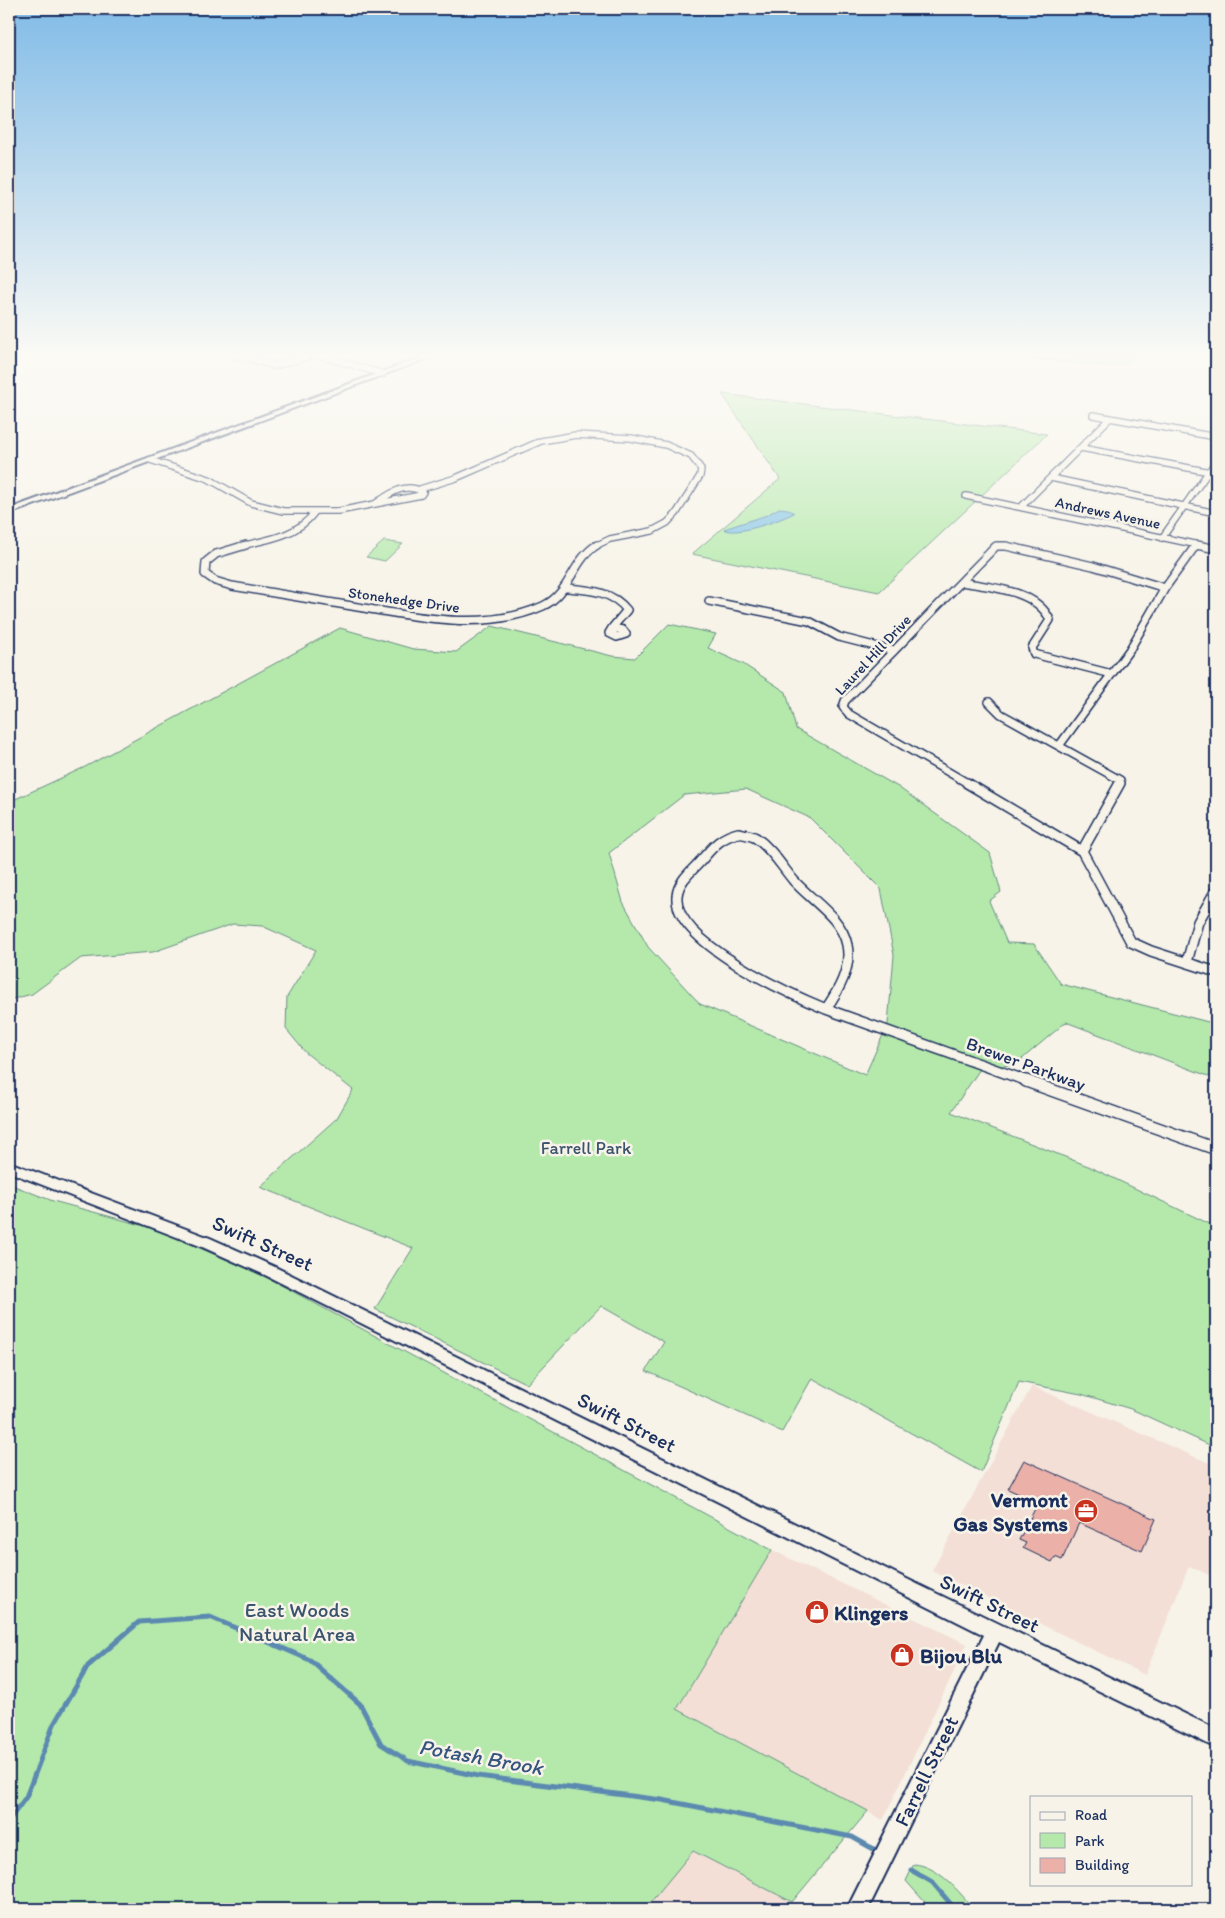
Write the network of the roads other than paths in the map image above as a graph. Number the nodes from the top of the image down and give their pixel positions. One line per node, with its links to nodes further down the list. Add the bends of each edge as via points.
1 (192, 445): 6 (street)
2 (533, 445): 11 (street, Stonehedge Drive, via 456,478)
3 (661, 445): 23 (street, Stonehedge Drive, via 680,450 694,459 701,469 700,476 671,520 650,531 608,540 590,548 580,559)
4 (1084, 445): 5 (street)
5 (1081, 448): 8 (street); 10 (street)
6 (150, 460): 16 (street); 17 (street, via 209,479 258,506)
7 (1216, 461): 8 (street)
8 (1209, 471): 9 (street); 15 (street)
9 (1216, 473)
10 (1051, 478): 14 (street); 15 (street)
11 (420, 489): 13 (street, via 399,488); 13 (street, via 422,494 417,498)
12 (966, 496): 14 (street, Andrews Avenue)
13 (376, 503): 17 (street)
14 (1021, 507): 19 (street, Andrews Avenue)
15 (1184, 507): 18 (street); 19 (street)
16 (9, 512)
17 (314, 513): 23 (street, Stonehedge Drive, via 306,524 291,532 216,554 206,562 205,574 232,586 449,621 530,611 551,602)
18 (1216, 513)
19 (1162, 538): 20 (street, Andrews Avenue)
20 (1196, 545): 21 (street, Andrews Avenue); 24 (street)
21 (1216, 549)
22 (961, 582): 24 (street, Laurel Hill Drive, via 994,548 1002,545 1099,568); 27 (street, Laurel Hill Drive); 28 (street, via 1020,596 1044,608 1050,621 1032,648 1034,654)
23 (567, 588): 26 (street, via 599,592 617,599 627,610)
24 (1165, 588): 28 (street)
25 (708, 601): 27 (street, via 809,621 839,637)
26 (612, 628)
27 (894, 651): 33 (street, Laurel Hill Drive, via 845,701 845,711)
28 (1112, 674): 32 (street)
29 (989, 702): 32 (street, via 1001,714)
30 (1216, 726): 31 (street)
31 (1215, 737)
32 (1059, 746): 33 (street, via 1120,780 1120,787)
33 (1082, 851): 35 (street, via 1131,942)
34 (1216, 890): 35 (street, via 1195,929)
35 (1187, 962): 36 (street)
36 (1216, 972)
37 (826, 1008): 37 (street, Brewer Parkway, via 760,979 712,947 682,914 676,902 678,888 719,839 738,833 755,838 842,931 847,945 847,960 837,991); 38 (street, Brewer Parkway)
38 (1216, 1149)
39 (9, 1167): 40 (street, Swift Street, via 270,1270)
40 (995, 1632): 41 (street, Swift Street); 42 (street, Farrell Street)
41 (1216, 1739)
42 (858, 1909)

